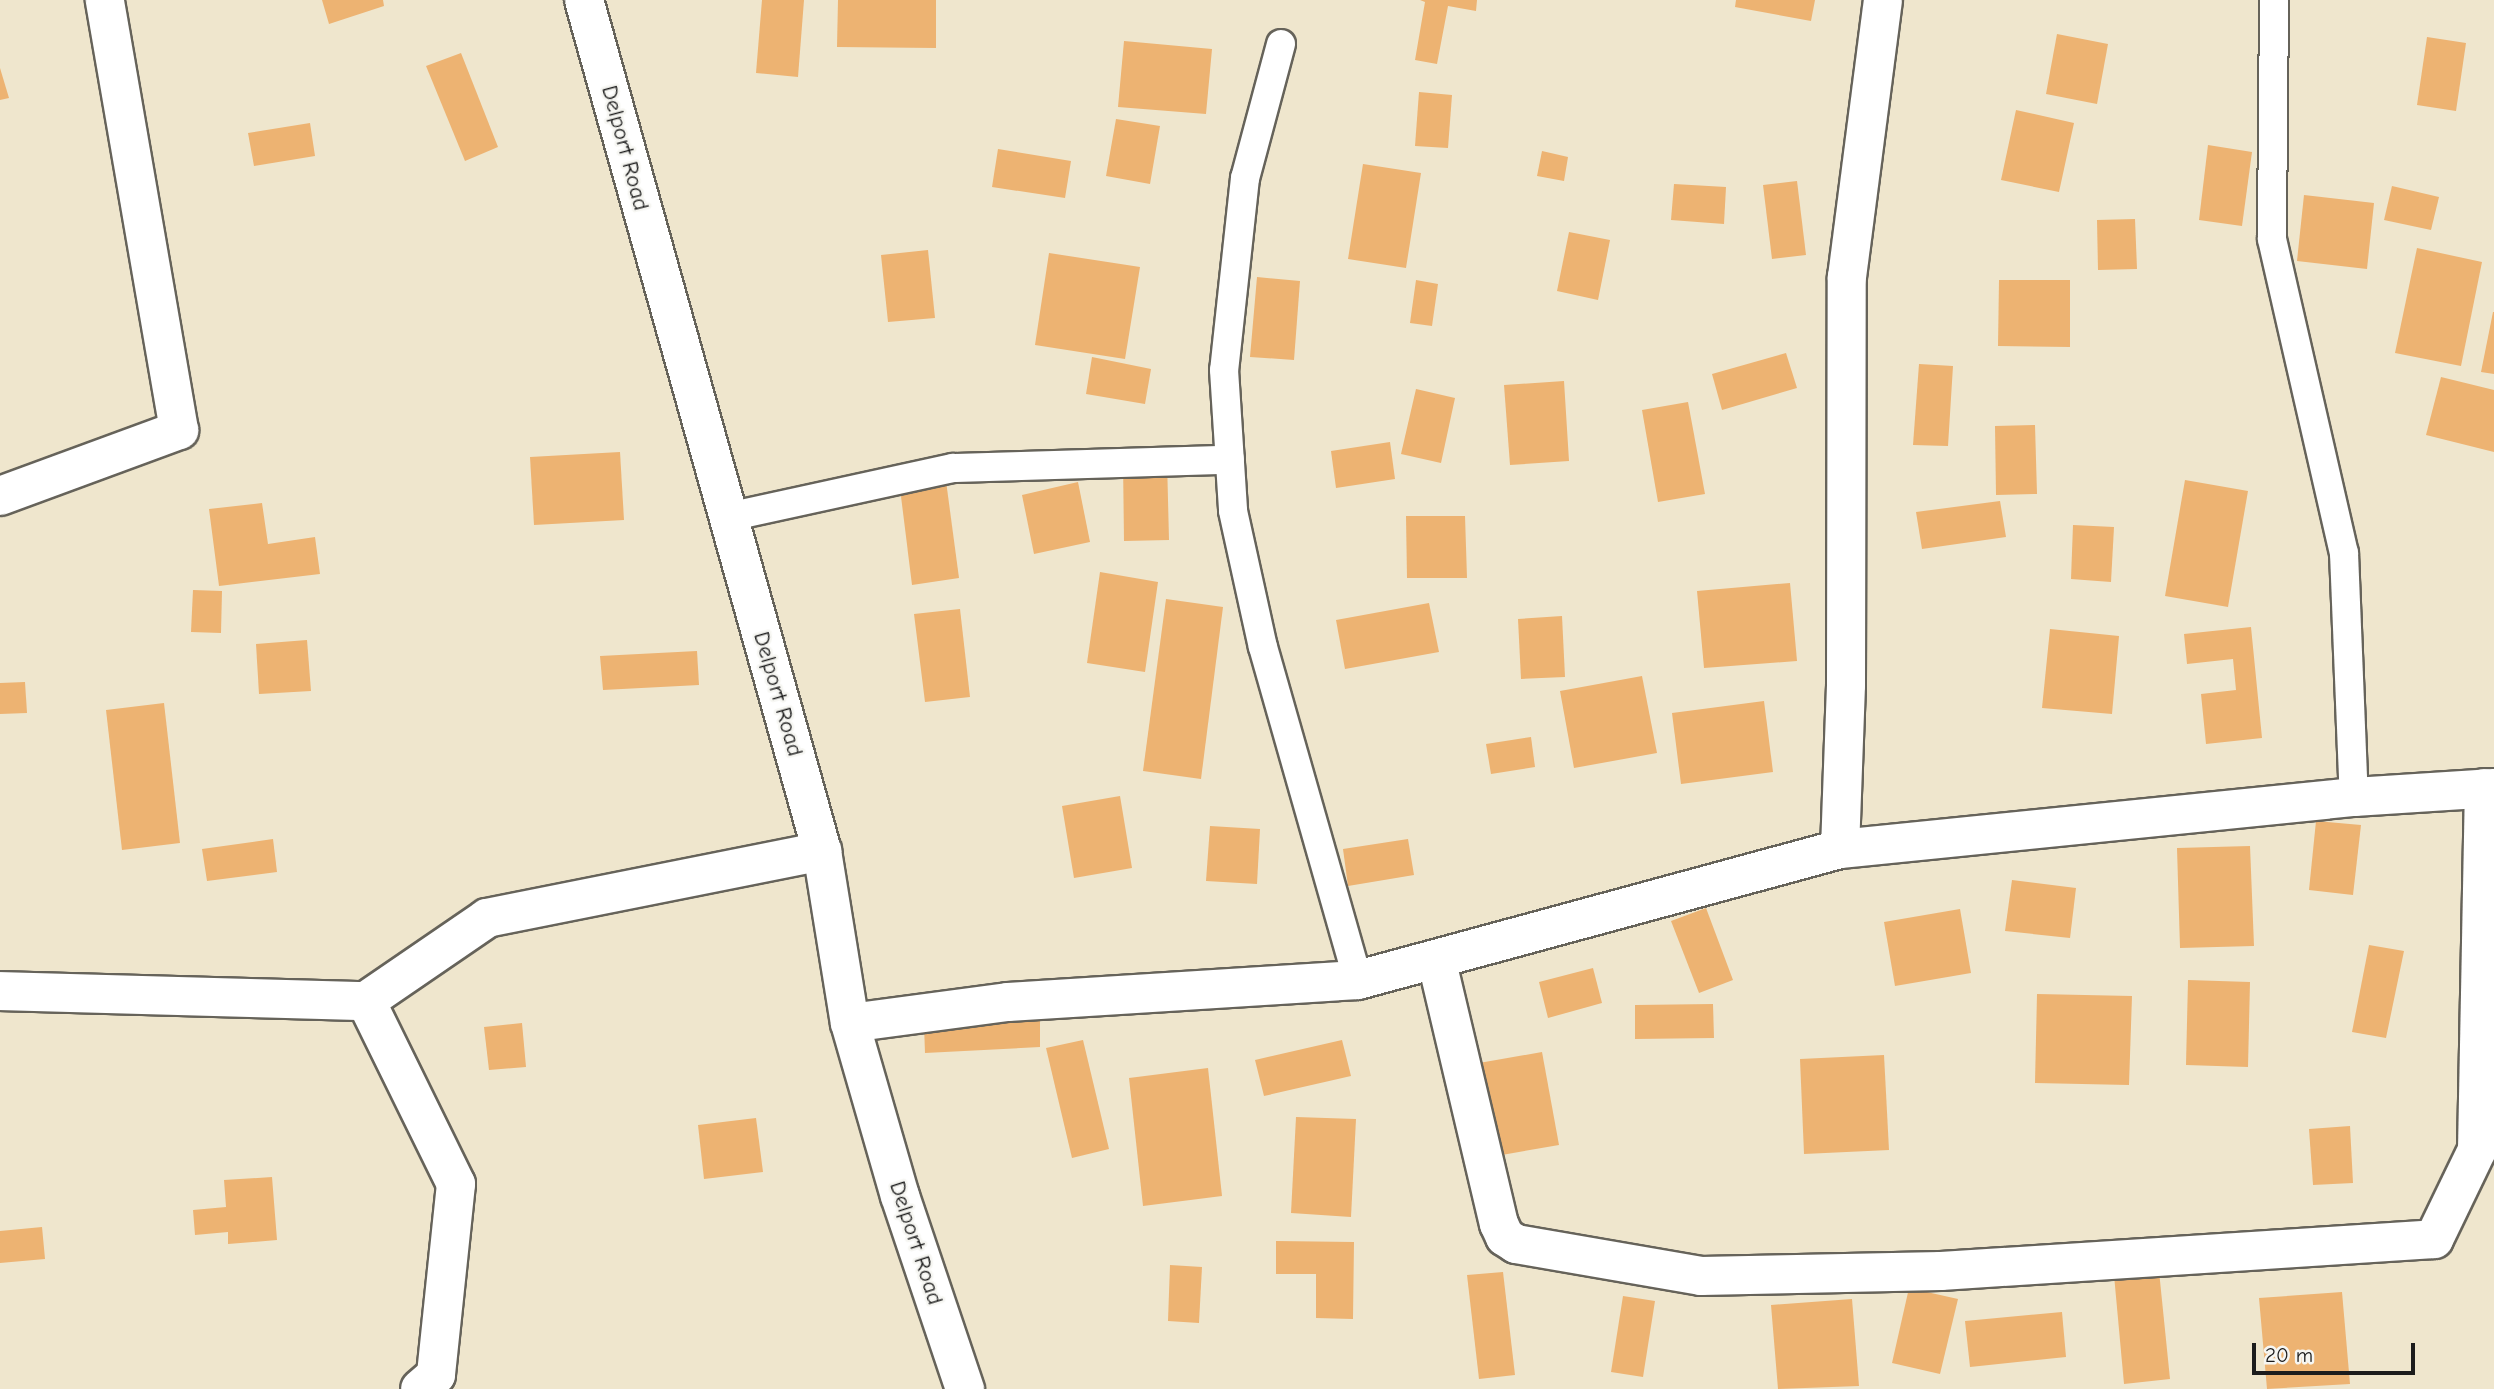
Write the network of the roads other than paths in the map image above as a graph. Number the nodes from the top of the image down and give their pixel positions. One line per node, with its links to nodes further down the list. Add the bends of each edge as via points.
1 (105, 0): 7 (street, via 179,430)
2 (584, 0): 8 (street, Delport Road)
3 (1883, 0): 11 (street, via 1847,277 1846,685)
4 (2274, 0): 10 (lane, via 2272,239 2344,553)
5 (1281, 44): 6 (lane, via 1245,178 1224,370)
6 (1230, 460): 8 (lane, via 953,468); 14 (lane, via 1233,511 1263,648)
7 (0, 496)
8 (728, 517): 12 (street, Delport Road)
9 (2489, 788): 10 (street); 13 (street, via 2477,1150 2434,1239 1941,1271 1700,1276 1516,1244 1505,1237 1499,1224)
10 (2354, 797): 11 (street)
11 (1840, 849): 13 (street)
12 (822, 851): 16 (street, via 487,918); 17 (street, Delport Road)
13 (1437, 962): 14 (street)
14 (1358, 980): 17 (street, via 1008,1002)
15 (0, 991): 16 (street)
16 (366, 1000): 18 (street, via 456,1184 436,1375)
17 (850, 1023): 19 (street, Delport Road, via 900,1196)
18 (420, 1389)
19 (965, 1389)

